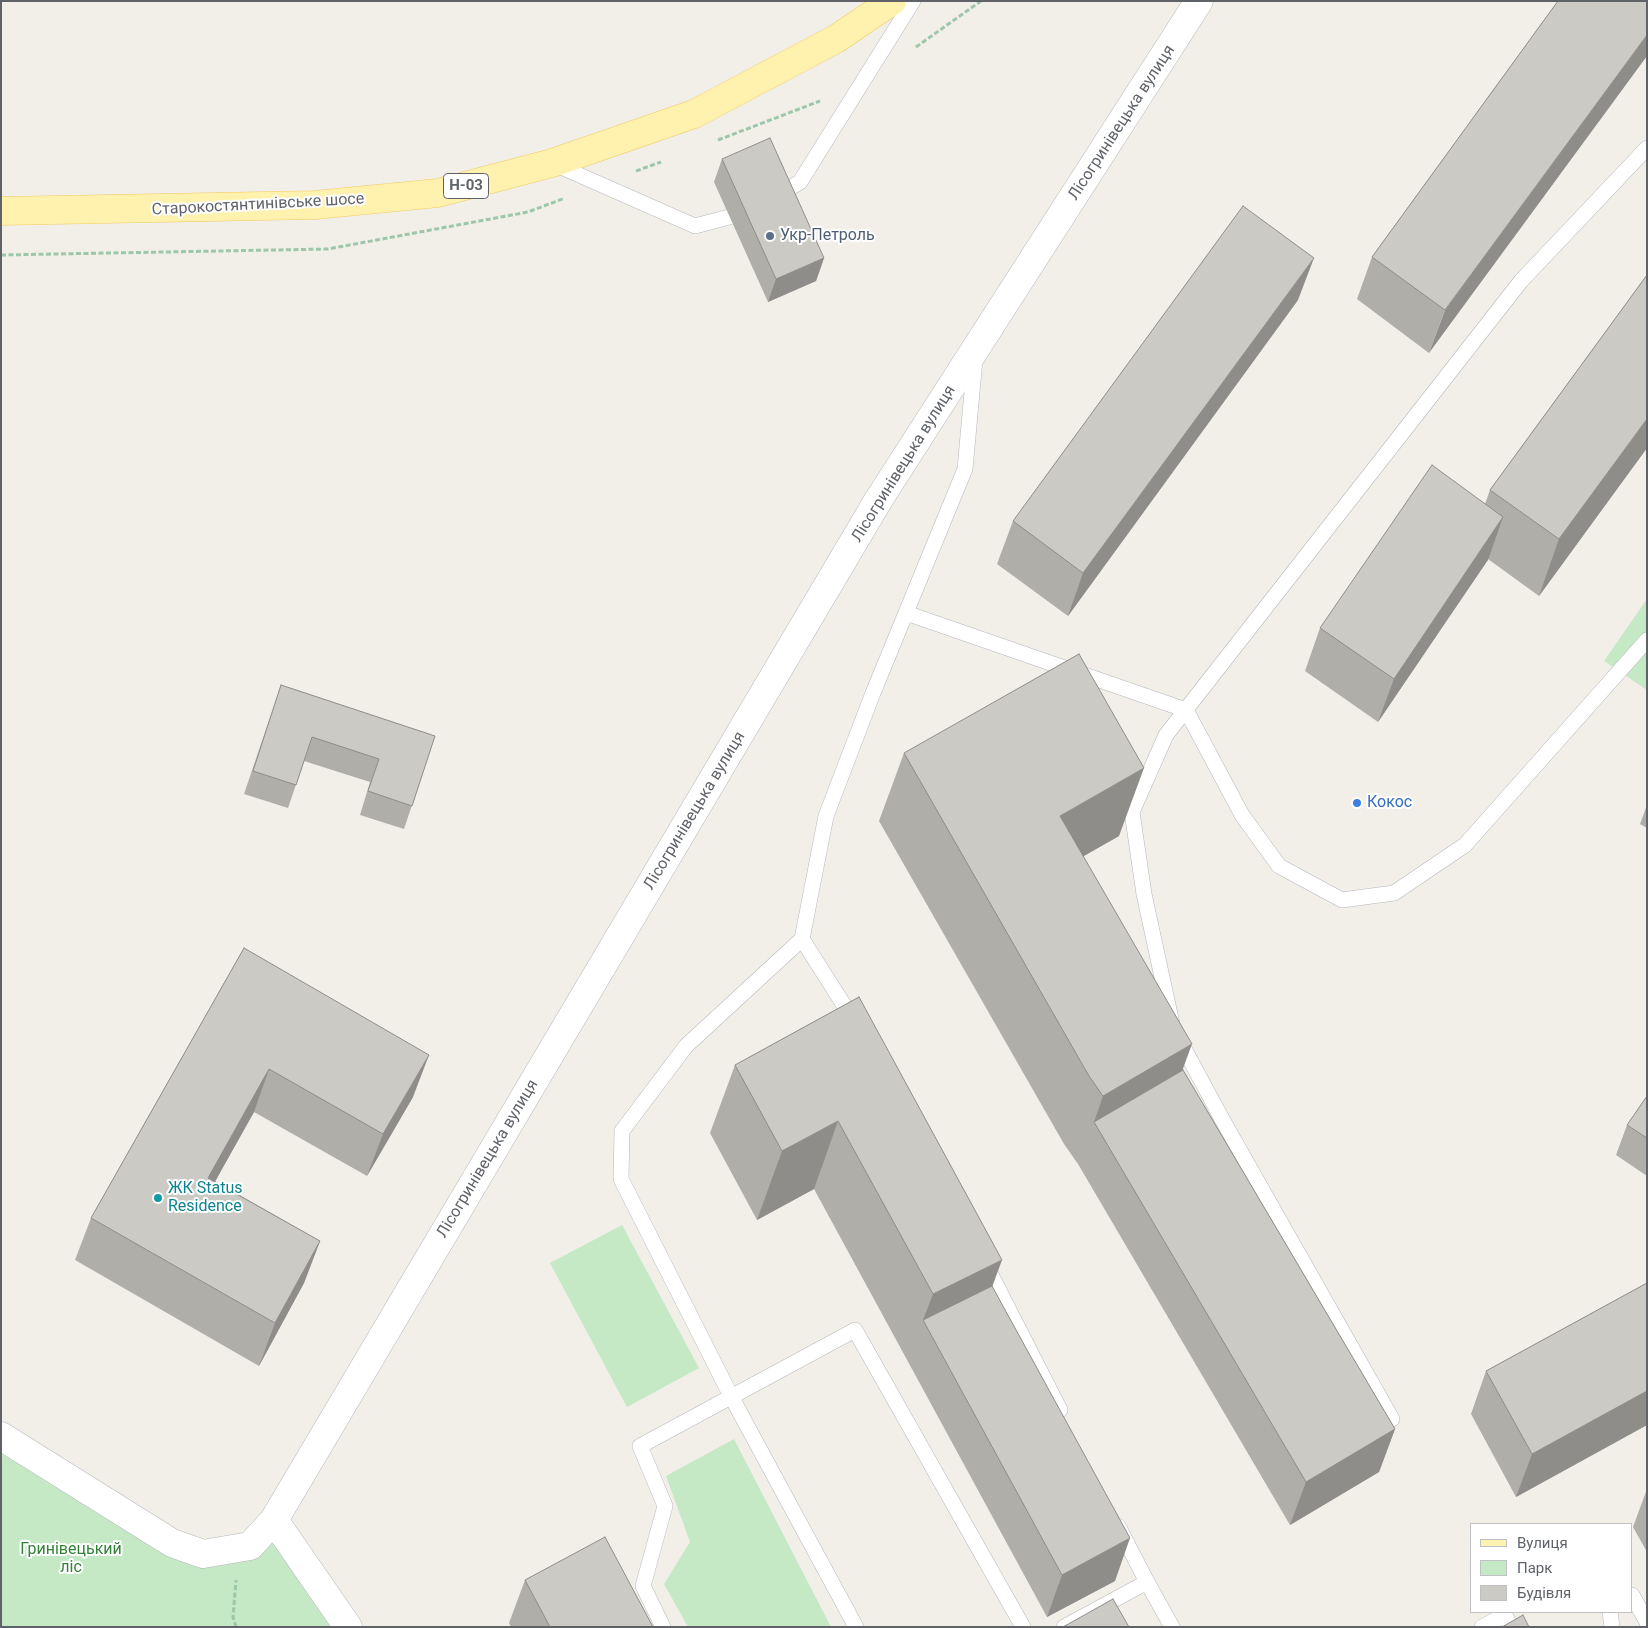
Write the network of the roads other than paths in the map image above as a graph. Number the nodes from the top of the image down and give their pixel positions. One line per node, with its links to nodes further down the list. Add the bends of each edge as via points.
1 (892, 1): 5 (main road, Старокостянтинівське шосе / Н-03, via 836,38 694,114)
2 (913, 1): 5 (lane, via 800,182 778,196 729,217 695,226)
3 (1199, 1): 7 (street, Лісогринівецька вулиця)
4 (1647, 148): 10 (lane, via 1521,281)
5 (552, 163): 6 (main road, Старокостянтинівське шосе / Н-03, via 438,193 315,206)
6 (1, 211)
7 (976, 350): 8 (lane, via 964,469); 19 (street, Лісогринівецька вулиця, via 879,499)
8 (906, 613): 10 (lane); 11 (lane, via 826,816)
9 (1647, 640): 10 (lane, via 1465,845 1394,893 1342,900 1279,866 1242,815)
10 (1186, 710): 15 (lane, via 1166,735 1132,812 1144,894 1173,1028)
11 (802, 939): 12 (lane); 14 (lane, via 686,1046 622,1131 621,1179)
12 (860, 1031)
13 (977, 1246): 16 (lane)
14 (732, 1398): 25 (lane, via 640,1446 665,1506 643,1586); 26 (lane); 27 (lane, via 854,1330)
15 (1392, 1420)
16 (1066, 1423)
17 (1, 1436): 19 (street, Лісогринівецька вулиця, via 172,1543 203,1554 250,1546)
18 (1111, 1511): 20 (lane)
19 (274, 1520): 24 (street)
20 (1147, 1582): 28 (lane); 29 (lane)
21 (1633, 1597): 23 (lane)
22 (1610, 1613): 32 (lane)
23 (1647, 1622)
24 (348, 1627)
25 (663, 1627)
26 (856, 1627)
27 (1023, 1627)
28 (1064, 1627)
29 (1172, 1627)
30 (1482, 1627): 31 (lane, via 1504,1615)
31 (1511, 1627)
32 (1612, 1627)

